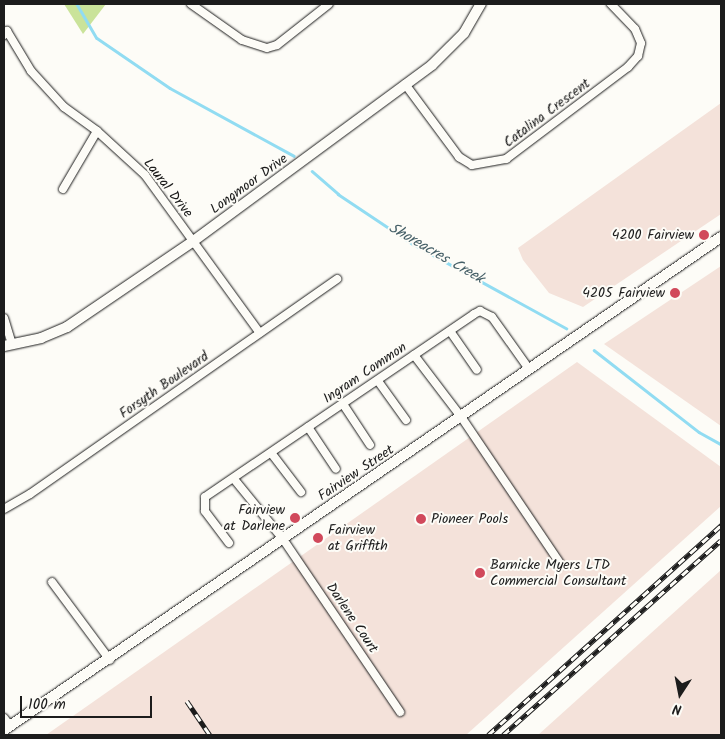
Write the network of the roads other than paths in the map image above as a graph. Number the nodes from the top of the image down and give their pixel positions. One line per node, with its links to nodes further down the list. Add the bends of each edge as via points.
1 (191, 4): 2 (street, via 242,40 267,48 277,45)
2 (330, 4)
3 (481, 4): 6 (main road, Longmoor Drive, via 464,33 432,65)
4 (610, 4): 6 (street, Catalina Crescent, via 635,29 641,43 638,56 628,67 506,159 472,165 459,157)
5 (4, 35): 7 (street, Laural Drive, via 7,31 31,72 64,107)
6 (405, 84): 10 (main road, Longmoor Drive)
7 (97, 131): 8 (street); 10 (street, Laural Drive, via 145,175)
8 (63, 189)
9 (721, 237): 17 (main road, Fairview Street)
10 (192, 242): 14 (street, Laural Drive); 15 (main road, Longmoor Drive, via 67,327 41,338)
11 (337, 279): 14 (street, Forsyth Boulevard)
12 (4, 318): 15 (street)
13 (450, 331): 16 (street, Ingram Common); 17 (street, Ingram Common, via 480,311 488,314); 18 (street)
14 (260, 333): 29 (street, Forsyth Boulevard)
15 (8, 345)
16 (414, 355): 19 (street, Ingram Common); 21 (street)
17 (529, 369): 21 (main road, Fairview Street)
18 (476, 370)
19 (378, 380): 20 (street, Ingram Common); 22 (street)
20 (343, 404): 23 (street, Ingram Common); 24 (street)
21 (462, 418): 30 (main road, Fairview Street); 32 (street)
22 (406, 420)
23 (308, 427): 25 (street, Ingram Common); 26 (street)
24 (370, 445)
25 (272, 454): 27 (street, Ingram Common); 28 (street)
26 (336, 469)
27 (234, 479): 30 (street, Darlene Court); 31 (street, Ingram Common, via 205,497 204,503 205,511)
28 (302, 492)
29 (4, 509)
30 (282, 539): 34 (main road, Fairview Street); 35 (street, Darlene Court)
31 (229, 543)
32 (562, 565)
33 (52, 582): 34 (street)
34 (110, 660): 36 (main road, Fairview Street)
35 (400, 712)
36 (6, 725)

